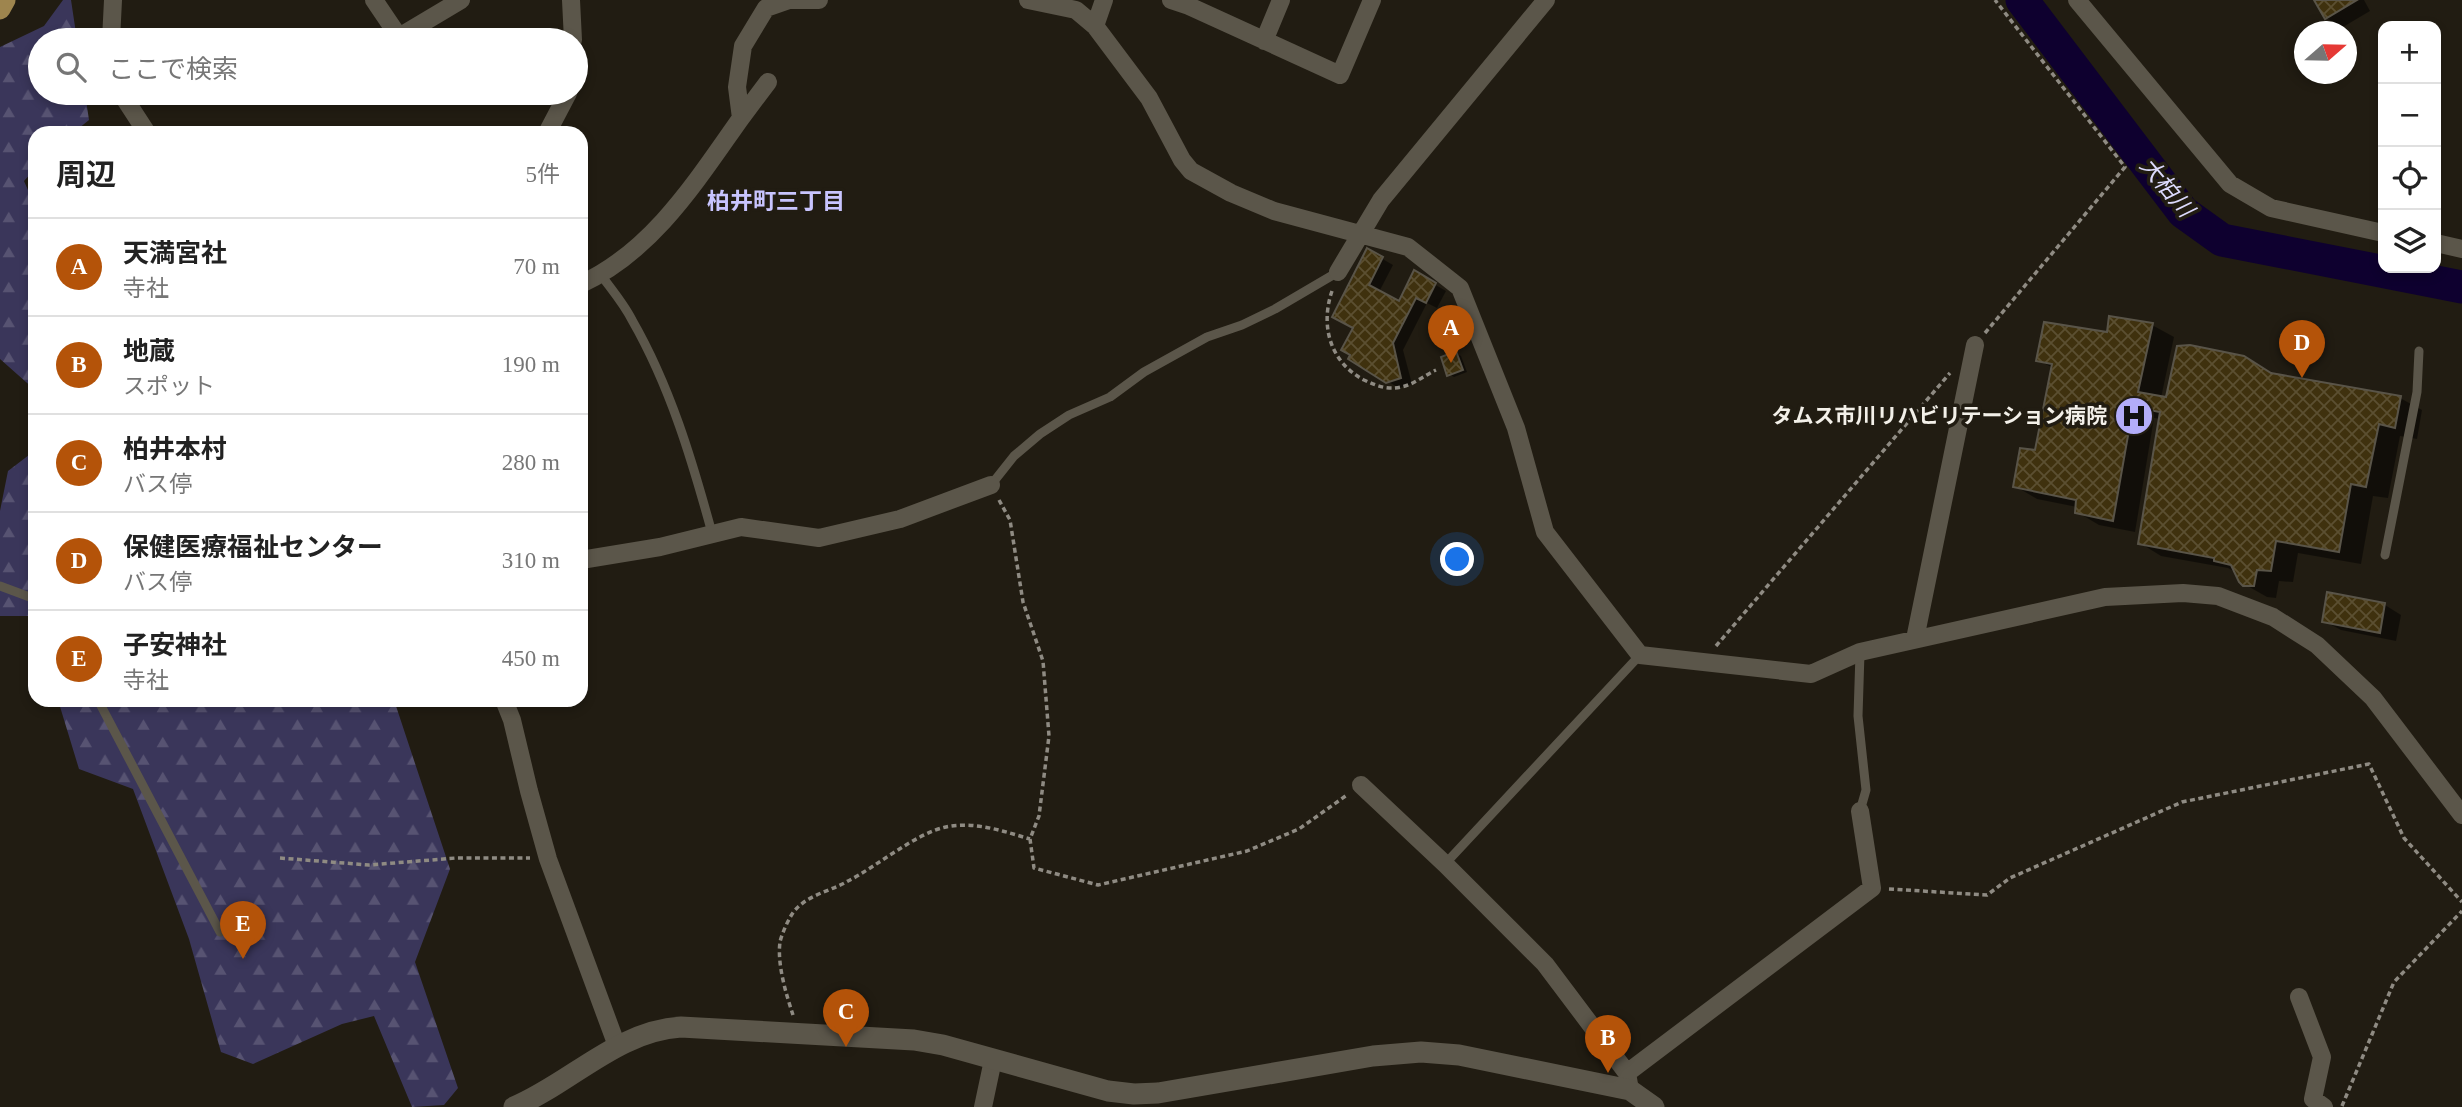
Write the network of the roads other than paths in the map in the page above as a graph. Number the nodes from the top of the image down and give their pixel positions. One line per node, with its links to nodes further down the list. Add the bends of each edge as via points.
1 (5, 0): 16 (main road)
2 (113, 0): 18 (street)
3 (374, 0): 19 (street)
4 (461, 0): 20 (street)
5 (571, 0): 21 (street)
6 (788, 0): 7 (street); 26 (street, via 766,8 743,46 737,87)
7 (819, 0)
8 (1028, 0): 17 (street, via 1076,10)
9 (1104, 0): 17 (street)
10 (1171, 0): 15 (street)
11 (1281, 0): 22 (street)
12 (1372, 0): 22 (street, via 1340,75)
13 (1546, 0): 30 (street, via 1381,200)
14 (2077, 0): 29 (street, via 2230,184 2272,208)
15 (1190, 3): 22 (street)
16 (0, 9)
17 (1095, 26): 30 (street, via 1149,98 1191,171 1273,211)
18 (112, 28)
19 (393, 28)
20 (414, 28)
21 (572, 28)
22 (1264, 41)
23 (768, 82): 26 (street)
24 (129, 105): 27 (street)
25 (562, 105): 28 (street)
26 (741, 118): 34 (street, via 658,229)
27 (142, 126)
28 (551, 126)
29 (2378, 232)
30 (1360, 233): 33 (street); 46 (street, via 1408,247 1460,288 1516,428 1545,532)
31 (2441, 244): 32 (street)
32 (2462, 249)
33 (1338, 272): 38 (lane, via 1275,310 1207,337 1110,397 1069,415 1014,456)
34 (601, 275): 35 (street); 39 (lane, via 649,351 692,462)
35 (588, 281)
36 (1975, 345): 44 (street)
37 (2419, 351): 40 (lane, via 2417,392)
38 (990, 485): 39 (street, via 900,519 819,538 741,527)
39 (712, 533): 41 (street)
40 (2385, 555)
41 (588, 559)
42 (0, 586): 43 (lane)
43 (28, 596)
44 (1914, 639): 45 (street); 51 (street, via 2105,597 2218,596 2273,617 2317,645 2373,698)
45 (1860, 652): 46 (street, via 1811,674); 50 (lane, via 1858,716 1866,790)
46 (1640, 655): 52 (lane)
47 (102, 707): 53 (lane)
48 (507, 707): 55 (street, via 548,859)
49 (1360, 785): 52 (street)
50 (1860, 811): 57 (street, via 1872,888)
51 (2462, 815)
52 (1445, 864): 57 (street, via 1545,964)
53 (220, 932)
54 (2299, 997): 61 (street, via 2322,1057 2314,1099)
55 (617, 1046): 56 (street, via 671,1028 914,1040); 58 (street)
56 (993, 1060): 57 (street, via 1134,1094 1421,1052); 59 (street)
57 (1629, 1081): 60 (street)
58 (514, 1107)
59 (983, 1107)
60 (1654, 1107)
61 (2324, 1107)

